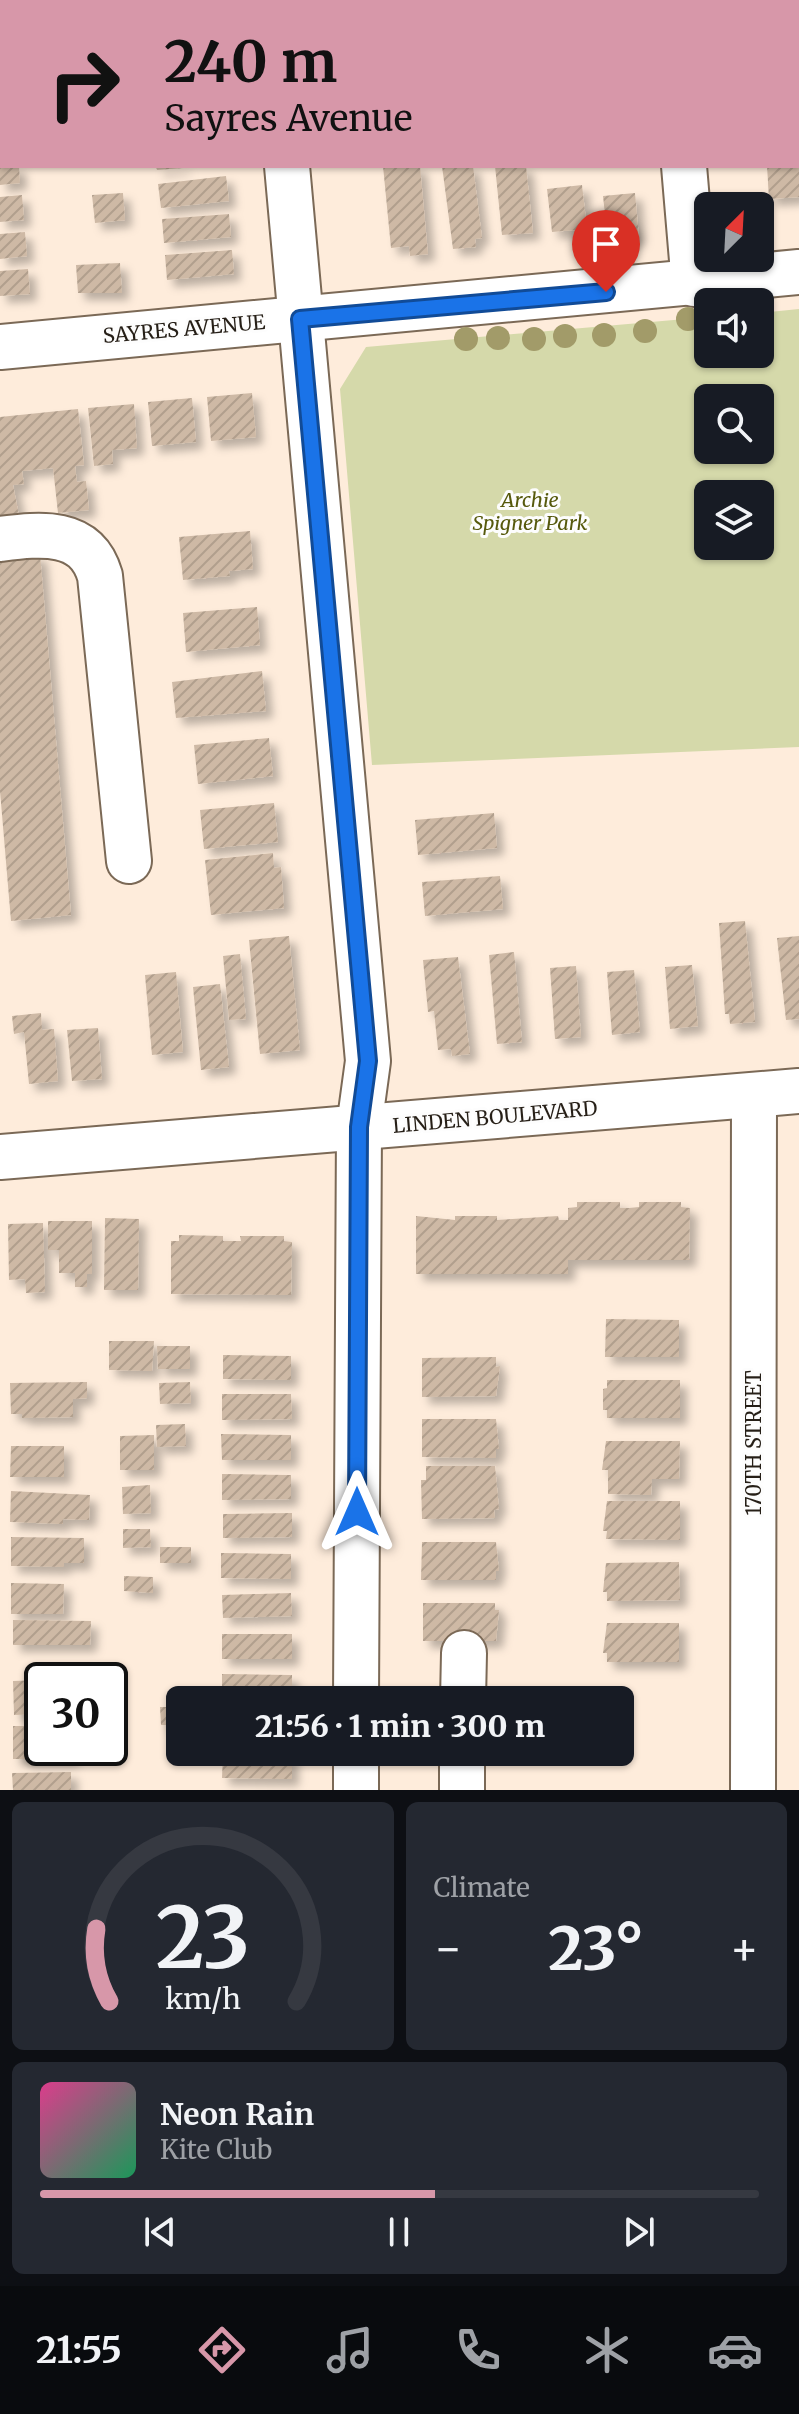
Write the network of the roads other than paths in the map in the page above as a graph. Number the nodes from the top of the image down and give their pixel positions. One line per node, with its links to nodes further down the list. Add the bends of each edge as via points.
1 (287, 168): 5 (street)
2 (684, 168): 4 (street)
3 (799, 272): 4 (street, SAYRES AVENUE)
4 (694, 284): 5 (street, SAYRES AVENUE)
5 (300, 319): 6 (street, SAYRES AVENUE); 11 (street, via 368,1061)
6 (0, 347)
7 (0, 539): 8 (street, via 49,533 95,559)
8 (129, 861)
9 (799, 1091): 10 (street, LINDEN BOULEVARD)
10 (754, 1096): 11 (street, LINDEN BOULEVARD); 20 (street, 170TH STREET)
11 (359, 1127): 12 (street, LINDEN BOULEVARD); 14 (street)
12 (0, 1157)
13 (464, 1653): 15 (street)
14 (356, 1686)
15 (463, 1686)
16 (356, 1766): 18 (street)
17 (462, 1766): 19 (street)
18 (356, 1790)
19 (462, 1790)
20 (753, 1790)

